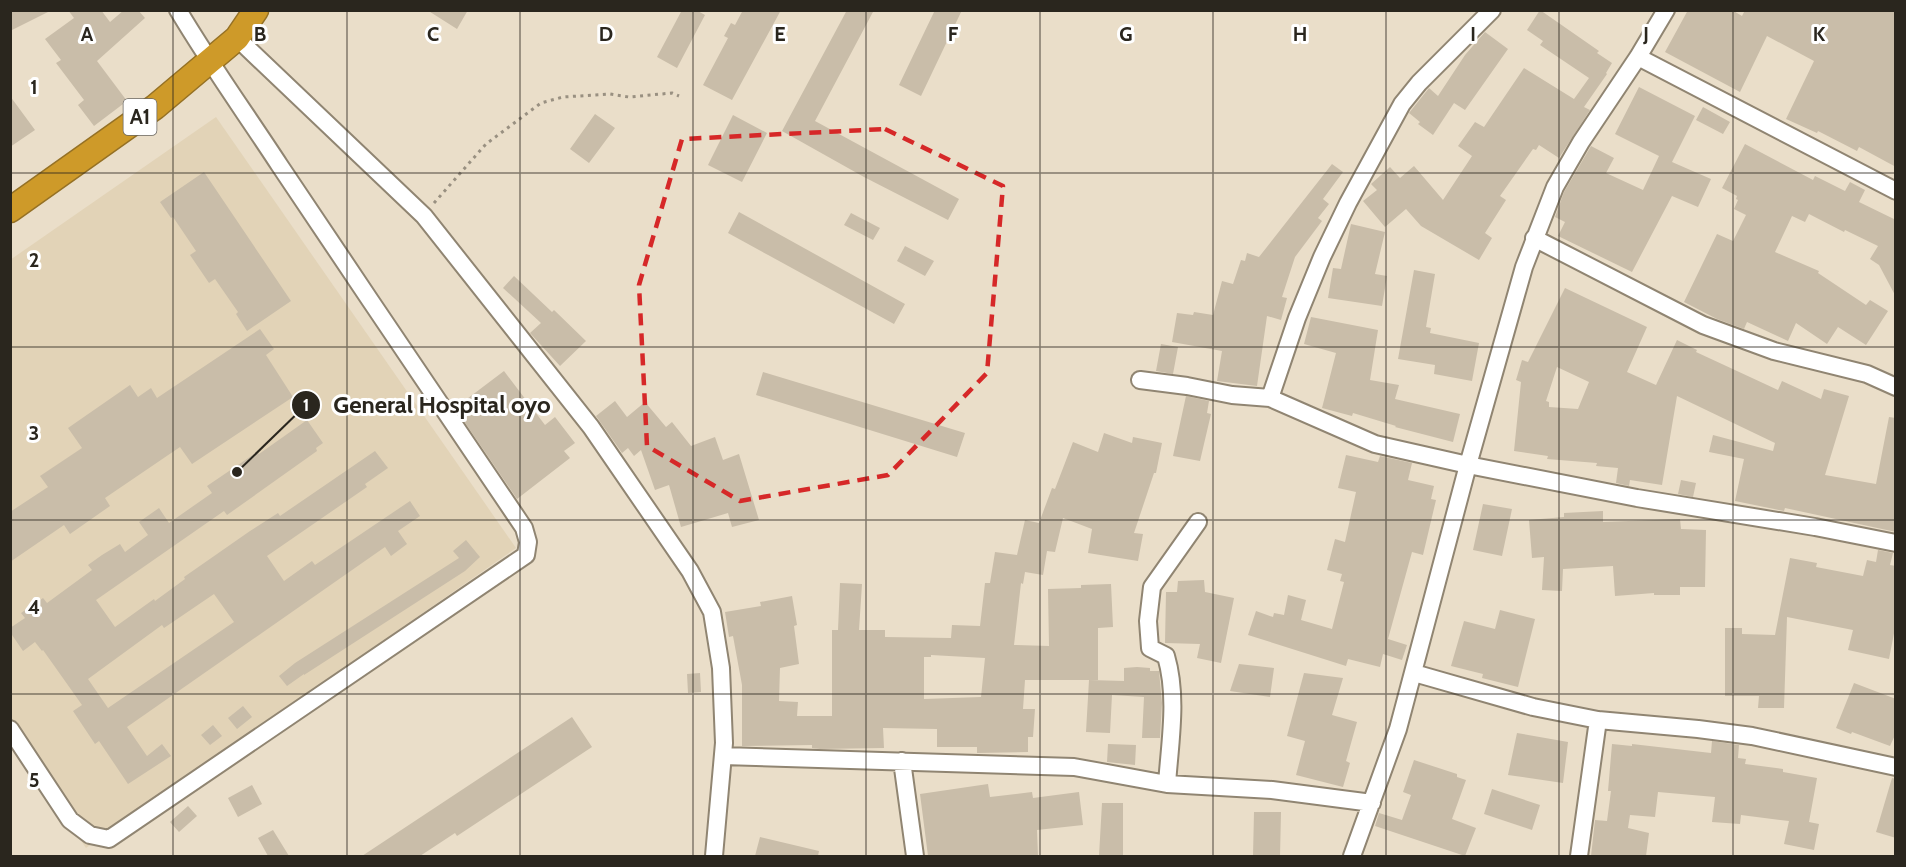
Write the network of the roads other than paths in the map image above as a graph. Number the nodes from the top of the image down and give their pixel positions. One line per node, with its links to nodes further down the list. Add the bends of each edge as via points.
1 (178, 10): 7 (street)
2 (256, 10): 5 (highway, A1)
3 (1492, 10): 13 (street, via 1402,104 1322,257)
4 (1665, 10): 6 (street)
5 (237, 38): 7 (highway, A1); 20 (street, via 423,216 591,427 696,581 712,612 721,668)
6 (1638, 57): 8 (street); 10 (street, via 1555,187)
7 (208, 62): 9 (highway, A1, via 154,107); 19 (street, via 524,528 526,555 109,839 90,835 70,820)
8 (1896, 191)
9 (10, 210)
10 (1534, 238): 12 (street, via 1703,325 1774,351 1868,374); 14 (street)
11 (1140, 380): 13 (street)
12 (1896, 387)
13 (1270, 398): 14 (street, via 1375,444)
14 (1468, 465): 16 (street); 17 (street)
15 (1198, 522): 23 (street, via 1152,587 1149,609 1150,648 1166,656 1173,677)
16 (1896, 543)
17 (1414, 673): 18 (street, via 1533,707); 24 (street)
18 (1598, 720): 22 (street, via 1752,736); 28 (street)
19 (10, 729)
20 (723, 756): 21 (street); 25 (street)
21 (902, 761): 23 (street, via 1074,767); 26 (street)
22 (1896, 767)
23 (1167, 784): 24 (street, via 1272,790)
24 (1372, 802): 27 (street)
25 (714, 856)
26 (915, 856)
27 (1352, 856)
28 (1579, 856)

